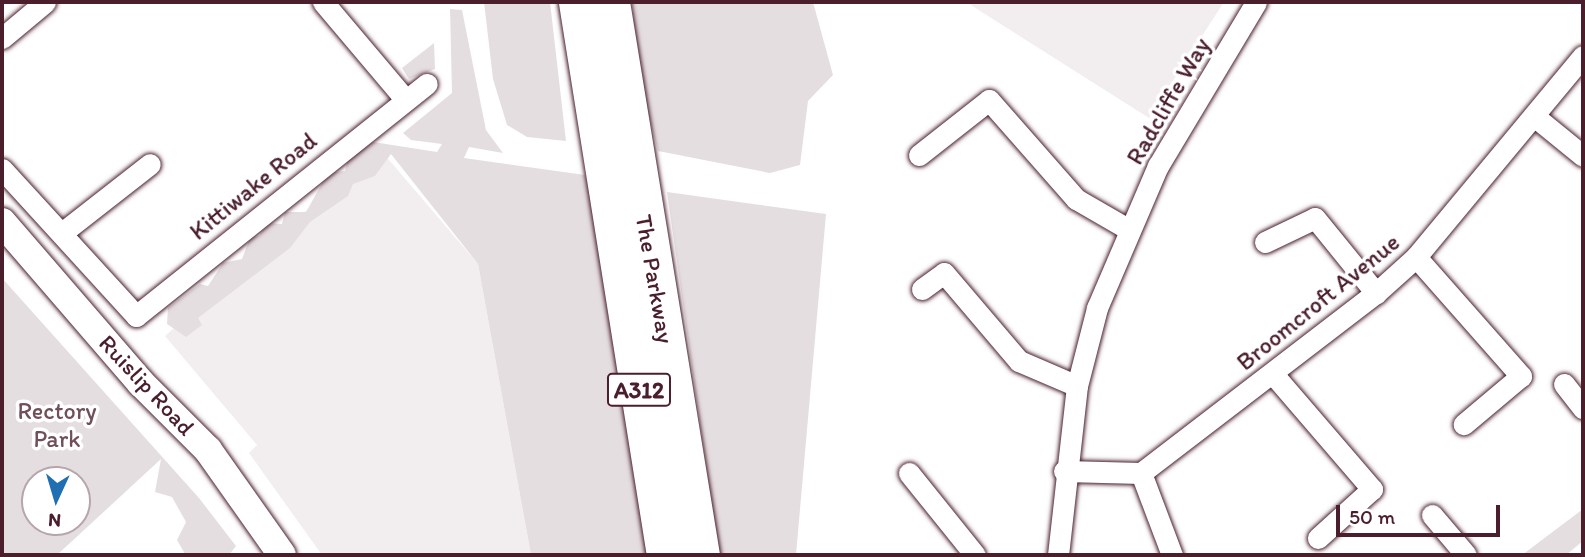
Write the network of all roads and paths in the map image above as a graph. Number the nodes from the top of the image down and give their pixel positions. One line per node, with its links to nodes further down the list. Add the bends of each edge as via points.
1 (45, 2): 6 (street)
2 (323, 2): 10 (street)
3 (577, 2): 8 (highway, The Parkway / A312)
4 (611, 2): 8 (highway, The Parkway / A312)
5 (1256, 2): 18 (street, Radcliffe Way)
6 (2, 38)
7 (1583, 56): 11 (street, Broomcroft Avenue)
8 (603, 72): 35 (highway, The Parkway / A312, via 611,225); 36 (highway, The Parkway / A312, via 648,237)
9 (427, 84): 10 (street, Kittiwake Road)
10 (404, 98): 19 (street, Kittiwake Road, via 136,316)
11 (1534, 116): 13 (street); 21 (street, Broomcroft Avenue)
12 (919, 155): 18 (street, via 989,100 1076,200)
13 (1583, 156)
14 (150, 164): 19 (street)
15 (2, 169): 16 (street)
16 (34, 202): 17 (street); 19 (street)
17 (3, 223): 34 (main road, Ruislip Road, via 141,383 208,450)
18 (1128, 229): 26 (street, Radcliffe Way)
19 (63, 232)
20 (1265, 243): 23 (street, via 1315,218)
21 (1416, 257): 23 (street, Broomcroft Avenue); 28 (street, via 1521,376)
22 (922, 289): 26 (street, via 944,273 1018,361)
23 (1376, 293): 24 (street, Broomcroft Avenue)
24 (1273, 374): 31 (street, Broomcroft Avenue); 33 (street, via 1373,489)
25 (1564, 384): 27 (street)
26 (1077, 386): 29 (street, Radcliffe Way)
27 (1583, 408)
28 (1464, 424)
29 (1064, 471): 31 (street); 38 (street, Radcliffe Way)
30 (909, 473): 37 (street)
31 (1141, 473): 39 (street)
32 (1432, 515): 40 (street)
33 (1318, 538)
34 (282, 555)
35 (665, 555)
36 (701, 555)
37 (975, 555)
38 (1058, 555)
39 (1172, 555)
40 (1465, 555)

